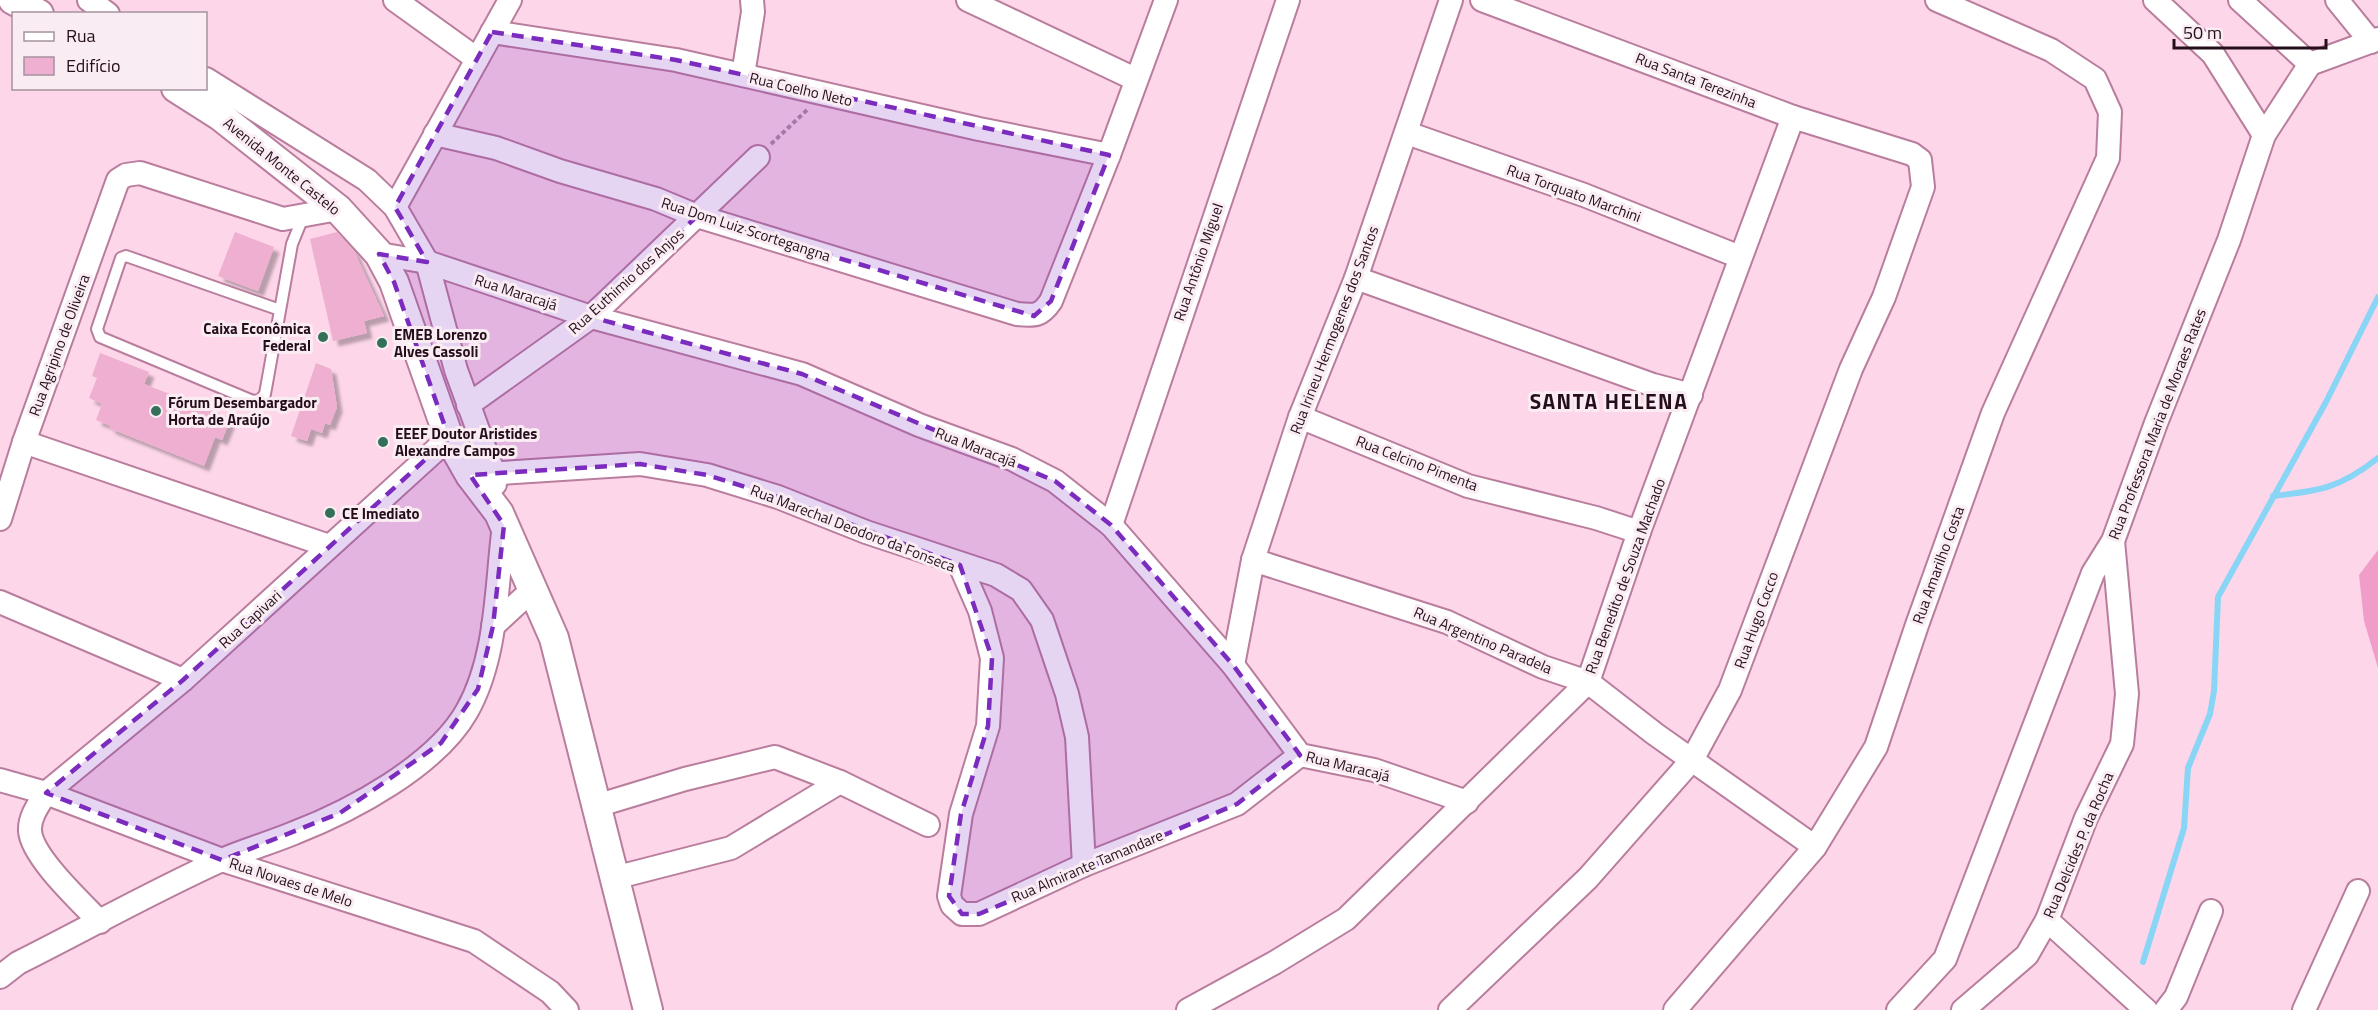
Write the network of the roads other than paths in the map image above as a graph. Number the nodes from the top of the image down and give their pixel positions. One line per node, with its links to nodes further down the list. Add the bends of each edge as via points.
1 (13, 0): 15 (street)
2 (89, 0): 16 (street)
3 (395, 0): 19 (street)
4 (510, 0): 17 (street)
5 (752, 0): 21 (street)
6 (968, 0): 22 (street)
7 (1166, 0): 22 (street)
8 (1288, 0): 51 (street, Rua Antônio Miguel)
9 (1451, 0): 28 (street, Rua Irineu Hermogenes dos Santos)
10 (1482, 0): 26 (street, Rua Santa Terezinha)
11 (1937, 0): 72 (street, Rua Amarilho Costa, via 2051,50 2095,80 2110,112 2108,158 1993,413 1876,747)
12 (2155, 0): 29 (street, via 2213,54)
13 (2240, 0): 20 (street)
14 (2337, 0): 18 (street)
15 (35, 12)
16 (105, 12)
17 (492, 32): 19 (street); 21 (street, Rua Coelho Neto, via 676,60)
18 (2374, 40): 20 (street)
19 (477, 59): 27 (street)
20 (2310, 64): 29 (street, Rua Professora Maria de Moraes Rates)
21 (743, 75): 31 (street, Rua Coelho Neto)
22 (1135, 79): 31 (street)
23 (207, 82): 25 (street)
24 (181, 90): 25 (street, Avenida Monte Castelo)
25 (215, 103): 33 (street, via 367,180); 34 (street, Avenida Monte Castelo)
26 (1793, 117): 30 (street, Rua Santa Terezinha); 38 (street, Rua Benedito de Souza Machado)
27 (435, 134): 33 (street); 35 (street, Rua Dom Luiz Scortegangna, via 496,148)
28 (1407, 134): 38 (street, Rua Torquato Marchini, via 1584,195); 40 (street, Rua Irineu Hermogenes dos Santos)
29 (2264, 135): 53 (street, Rua Professora Maria de Moraes Rates, via 2229,240)
30 (1912, 154): 64 (street, Rua Hugo Cocco, via 1920,160 1923,187 1884,297 1851,369 1730,690)
31 (1109, 155): 35 (street, Rua Dom Luiz Scortegangna, via 1051,301 1043,313 1034,316)
32 (758, 157): 35 (street, Rua Euthimio dos Anjos)
33 (395, 207): 39 (street)
34 (338, 209): 36 (street); 37 (street, Avenida Monte Castelo)
35 (697, 216): 42 (street, Rua Euthimio dos Anjos)
36 (303, 217): 41 (lane, via 292,244); 47 (street, Rua Agripino de Oliveira, via 283,219 140,172 118,180)
37 (379, 254): 39 (street, Rua Maracajá); 46 (street, Avenida Monte Castelo, via 394,282)
38 (1740, 257): 43 (street, Rua Benedito de Souza Machado)
39 (427, 262): 42 (street, Rua Maracajá); 44 (street)
40 (1356, 278): 43 (street, via 1653,385); 45 (street, Rua Irineu Hermogenes dos Santos)
41 (280, 310): 41 (lane, via 265,394 253,401 99,337 97,329 121,258 126,256)
42 (591, 317): 44 (street, Rua Euthimio dos Anjos); 51 (street, Rua Maracajá, via 802,374 919,425 1012,459 1055,481)
43 (1691, 395): 52 (street, Rua Benedito de Souza Machado)
44 (468, 405): 48 (street)
45 (1300, 417): 52 (street, Rua Celcino Pimenta, via 1468,486); 55 (street, Rua Irineu Hermogenes dos Santos)
46 (449, 438): 48 (street, Avenida Monte Castelo); 54 (street, Rua Capivari)
47 (24, 442): 49 (street, Rua Agripino de Oliveira); 54 (street)
48 (482, 473): 50 (street, Avenida Monte Castelo); 56 (street, Rua Marechal Deodoro da Fonseca, via 640,464 707,475 778,497)
49 (0, 519)
50 (502, 519): 57 (street, Avenida Monte Castelo); 59 (street)
51 (1111, 525): 60 (street, Rua Maracajá)
52 (1639, 532): 62 (street, Rua Benedito de Souza Machado)
53 (2113, 541): 78 (street, Rua Delcides P. da Rocha, via 2127,694 2122,744 2086,818); 86 (street, Rua Professora Maria de Moraes Rates, via 2093,573 1945,959)
54 (329, 546): 61 (street, Rua Capivari)
55 (1253, 560): 60 (street, Rua Irineu Hermogenes dos Santos); 62 (street, Rua Argentino Paradela, via 1447,622 1543,667)
56 (960, 565): 70 (street, Rua Marechal Deodoro da Fonseca, via 980,611 992,658 988,726); 74 (street, via 996,575 1021,590 1042,620 1077,737)
57 (532, 590): 59 (street); 69 (street, Avenida Monte Castelo, via 554,638)
58 (0, 602): 61 (street)
59 (493, 626): 73 (street, via 478,689 466,714 417,764 340,813)
60 (1233, 665): 63 (street, Rua Maracajá)
61 (183, 680): 67 (street, Rua Capivari)
62 (1588, 682): 64 (street, Rua Argentino Paradela); 68 (street, Rua Benedito de Souza Machado)
63 (1300, 755): 68 (street, Rua Maracajá, via 1374,770); 74 (street, Rua Almirante Tamandare, via 1237,804)
64 (1692, 760): 72 (street, Rua Argentino Paradela); 84 (street, Rua Hugo Cocco, via 1588,878)
65 (0, 780): 67 (street, Rua Novaes de Melo)
66 (840, 782): 69 (street, via 775,757); 71 (street); 75 (street, via 731,848)
67 (45, 793): 73 (street, Rua Novaes de Melo); 79 (street, via 33,814 30,831 43,860)
68 (1467, 801): 83 (street, Rua Benedito de Souza Machado, via 1346,919)
69 (596, 806): 75 (street, Avenida Monte Castelo)
70 (961, 814): 74 (street, Rua Almirante Tamandare, via 948,896 962,914 979,914)
71 (928, 825)
72 (1815, 847): 85 (street, Rua Amarilho Costa)
73 (222, 860): 79 (street); 81 (street, Rua Novaes de Melo, via 474,941 550,992)
74 (1084, 866)
75 (614, 878): 82 (street, Avenida Monte Castelo)
76 (2358, 891): 90 (street)
77 (2211, 911): 89 (street, via 2176,996)
78 (2047, 920): 87 (street, Rua Delcides P. da Rocha, via 2027,955); 88 (street)
79 (100, 922): 80 (street, via 18,963)
80 (0, 977)
81 (567, 1010)
82 (648, 1010)
83 (1188, 1010)
84 (1450, 1010)
85 (1675, 1010)
86 (1898, 1010)
87 (1963, 1010)
88 (2146, 1010)
89 (2166, 1010)
90 (2304, 1010)

